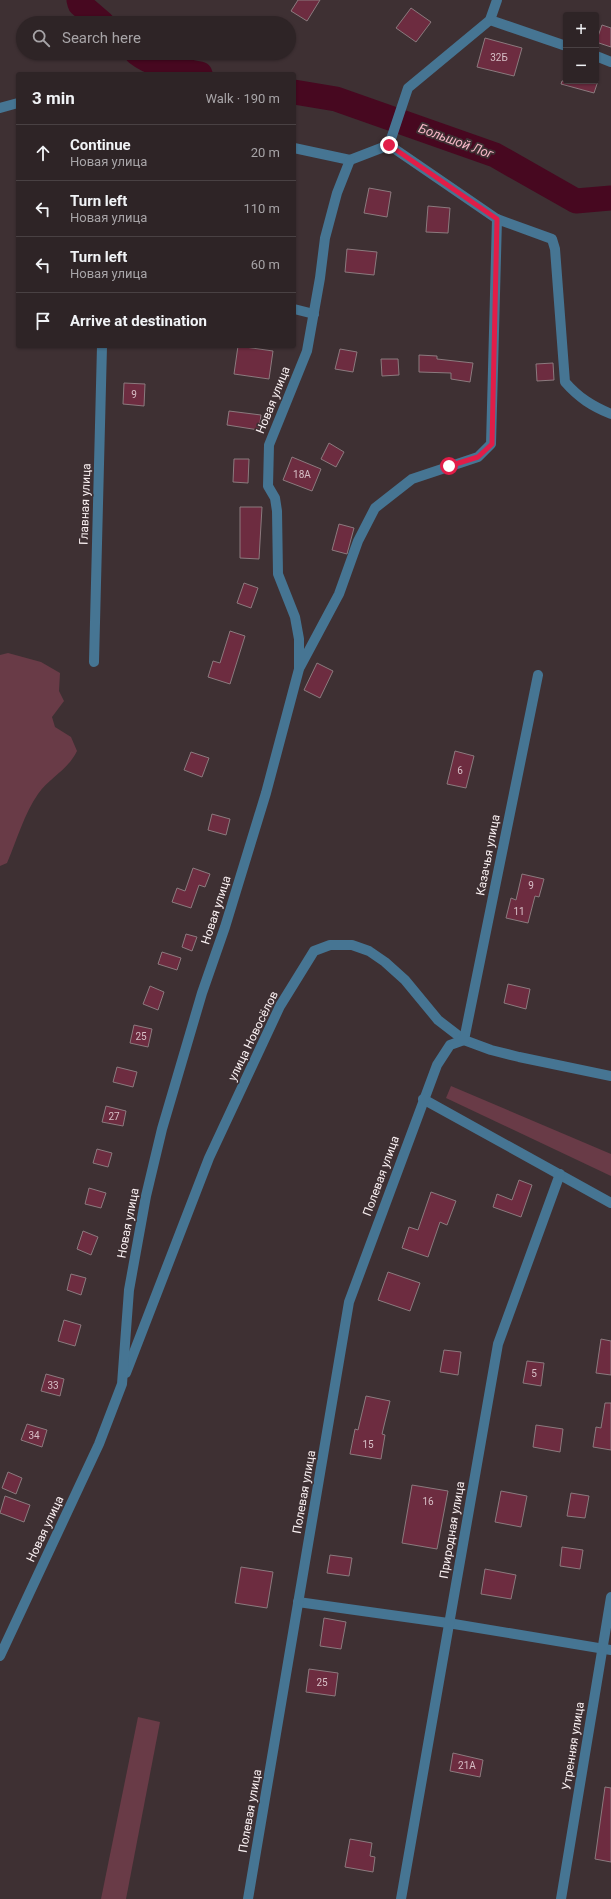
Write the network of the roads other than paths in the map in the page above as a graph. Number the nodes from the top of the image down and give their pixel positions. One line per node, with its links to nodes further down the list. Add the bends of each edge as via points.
1 (497, 0): 2 (street)
2 (490, 20): 3 (street); 8 (street, via 408,88)
3 (563, 45)
4 (599, 57): 5 (street)
5 (611, 62)
6 (16, 104): 7 (street)
7 (0, 108)
8 (389, 145): 10 (street); 11 (street)
9 (296, 148): 10 (street)
10 (350, 160): 13 (street, Новая улица, via 337,193 325,238)
11 (497, 219): 15 (street, via 552,238 565,382 577,396); 17 (street, via 492,444 478,457 412,479 375,508 358,541 339,594)
12 (296, 310): 13 (street)
13 (314, 314): 17 (street, Новая улица, via 307,351 269,445 267,471 268,486 275,498 277,511 278,574 295,617 299,638)
14 (102, 348): 16 (street, Главная улица)
15 (611, 414)
16 (94, 662)
17 (299, 669): 24 (street, Новая улица, via 264,800 162,1129 146,1196 129,1290)
18 (538, 675): 19 (street, Казачья улица)
19 (464, 1040): 20 (street, улица Новосёлов, via 512,1056); 21 (street, Полевая улица, via 450,1045 437,1065); 24 (street, улица Новосёлов, via 438,1020 405,980 368,951 352,945 330,945 314,952 280,1006 209,1158)
20 (611, 1076)
21 (423, 1099): 22 (street); 26 (street, Полевая улица, via 349,1302)
22 (560, 1174): 23 (street); 27 (street, Природная улица, via 498,1344)
23 (611, 1204)
24 (122, 1384): 29 (street, Новая улица, via 99,1444)
25 (611, 1597): 28 (street, Утренняя улица)
26 (298, 1602): 27 (street); 30 (street, Полевая улица)
27 (448, 1623): 28 (street); 31 (street, Природная улица)
28 (606, 1649): 32 (street, Утренняя улица)
29 (0, 1656)
30 (248, 1899)
31 (401, 1899)
32 (561, 1899)

